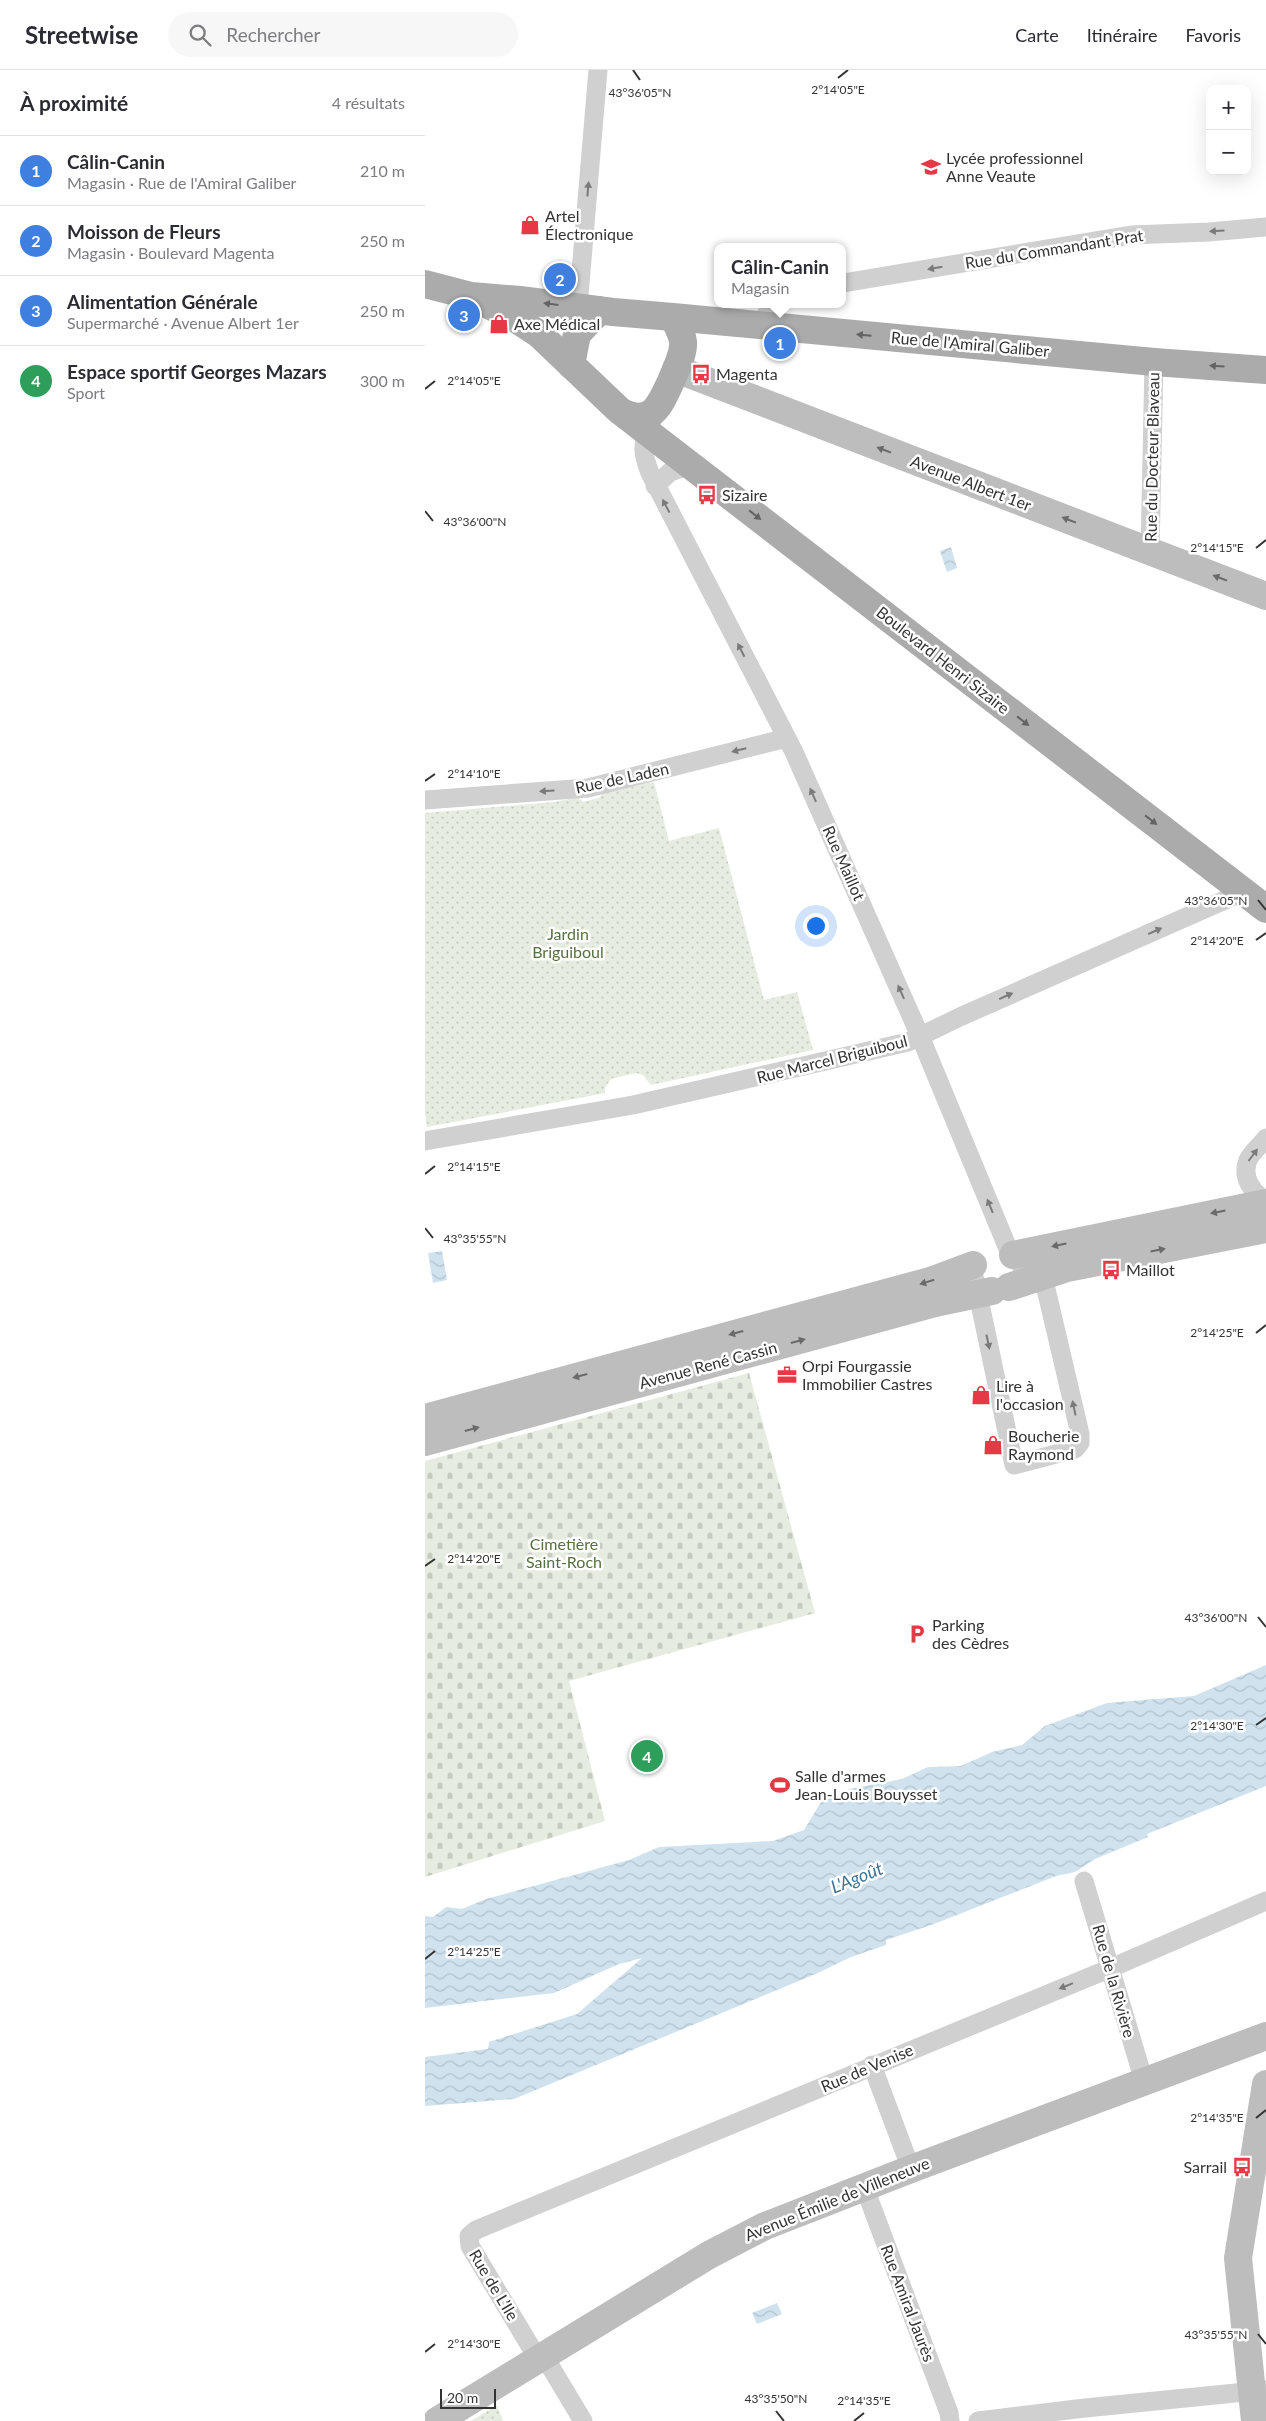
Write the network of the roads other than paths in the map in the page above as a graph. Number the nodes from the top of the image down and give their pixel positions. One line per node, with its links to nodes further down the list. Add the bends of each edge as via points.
1 (598, 70): 6 (street, one-way to 1)
2 (1266, 227): 3 (street, Rue du Commandant Prat, one-way to 3, via 1131,235)
3 (846, 282)
4 (425, 284): 5 (main road)
5 (471, 296): 6 (main road, one-way to 5); 10 (main road, via 539,334)
6 (589, 308): 8 (main road); 10 (main road, via 577,334)
7 (769, 315): 8 (main road, Rue de l'Amiral Galiber); 9 (main road, Rue de l'Amiral Galiber, one-way to 7)
8 (673, 317): 11 (main road, via 683,344)
9 (1155, 362): 12 (main road, Rue de l'Amiral Galiber, one-way to 9); 18 (street, Rue du Docteur Blaveau)
10 (571, 365): 14 (main road)
11 (676, 370): 13 (main road); 18 (main road, Avenue Albert 1er, one-way to 11)
12 (1266, 370)
13 (659, 407): 14 (main road, via 647,416 637,418); 15 (street)
14 (620, 411): 15 (main road, Boulevard Henri Sizaire)
15 (647, 432): 16 (main road, Boulevard Henri Sizaire); 17 (street, Rue Maillot, via 643,451)
16 (691, 466): 17 (street, via 670,472); 22 (main road, Boulevard Henri Sizaire, one-way to 22)
17 (655, 486): 20 (street, Rue Maillot, one-way to 17)
18 (1150, 552): 19 (main road, Avenue Albert 1er, one-way to 18)
19 (1266, 596)
20 (787, 738): 21 (street, Rue de Laden, one-way to 21, via 588,788); 24 (street, Rue Maillot, one-way to 20)
21 (425, 800)
22 (1243, 892): 23 (main road, Boulevard Henri Sizaire); 24 (street, Rue Marcel Briguiboul, one-way to 22)
23 (1266, 909)
24 (920, 1036): 26 (street, Rue Marcel Briguiboul, via 908,1042 633,1105); 29 (street, Rue Maillot, one-way to 24)
25 (1266, 1138): 27 (street, one-way to 25, via 1249,1185 1246,1173 1248,1160)
26 (425, 1141)
27 (1266, 1202): 29 (main road, one-way to 29)
28 (1266, 1229): 29 (main road, one-way to 28)
29 (1029, 1267): 30 (main road, via 1017,1275); 30 (main road, via 1002,1247 987,1248 975,1258); 30 (street, Rue Maillot, one-way to 29, via 1014,1465 1075,1449 1080,1443 1062,1352)
30 (985, 1283): 31 (main road, Avenue René Cassin, one-way to 31, via 930,1281); 32 (main road, Avenue René Cassin, one-way to 30, via 935,1303)
31 (425, 1418)
32 (425, 1442)
33 (1084, 1881): 35 (street, Rue de la Rivière)
34 (1266, 1901): 35 (street, Rue de Venise)
35 (1111, 1968): 37 (street, Rue de Venise, one-way to 37); 38 (street, Rue de la Rivière)
36 (1266, 2036): 38 (main road, Avenue Émilie de Villeneuve)
37 (873, 2065): 40 (street); 42 (street, Rue de Venise, via 476,2230)
38 (1144, 2081): 40 (main road, Avenue Émilie de Villeneuve)
39 (1266, 2084): 44 (main road, via 1238,2258)
40 (911, 2168): 41 (main road, Avenue Émilie de Villeneuve)
41 (864, 2186): 43 (main road, Avenue Émilie de Villeneuve, via 783,2218 729,2244); 47 (street, Rue Amiral Jaurès, via 949,2413)
42 (469, 2236): 43 (street, Rue de L’Ile, via 470,2246)
43 (541, 2358): 45 (main road, Avenue Émilie de Villeneuve); 46 (street, Rue de L’Ile)
44 (1260, 2391): 48 (street); 49 (main road)
45 (437, 2421)
46 (583, 2421)
47 (949, 2421)
48 (978, 2421)
49 (1255, 2421)

